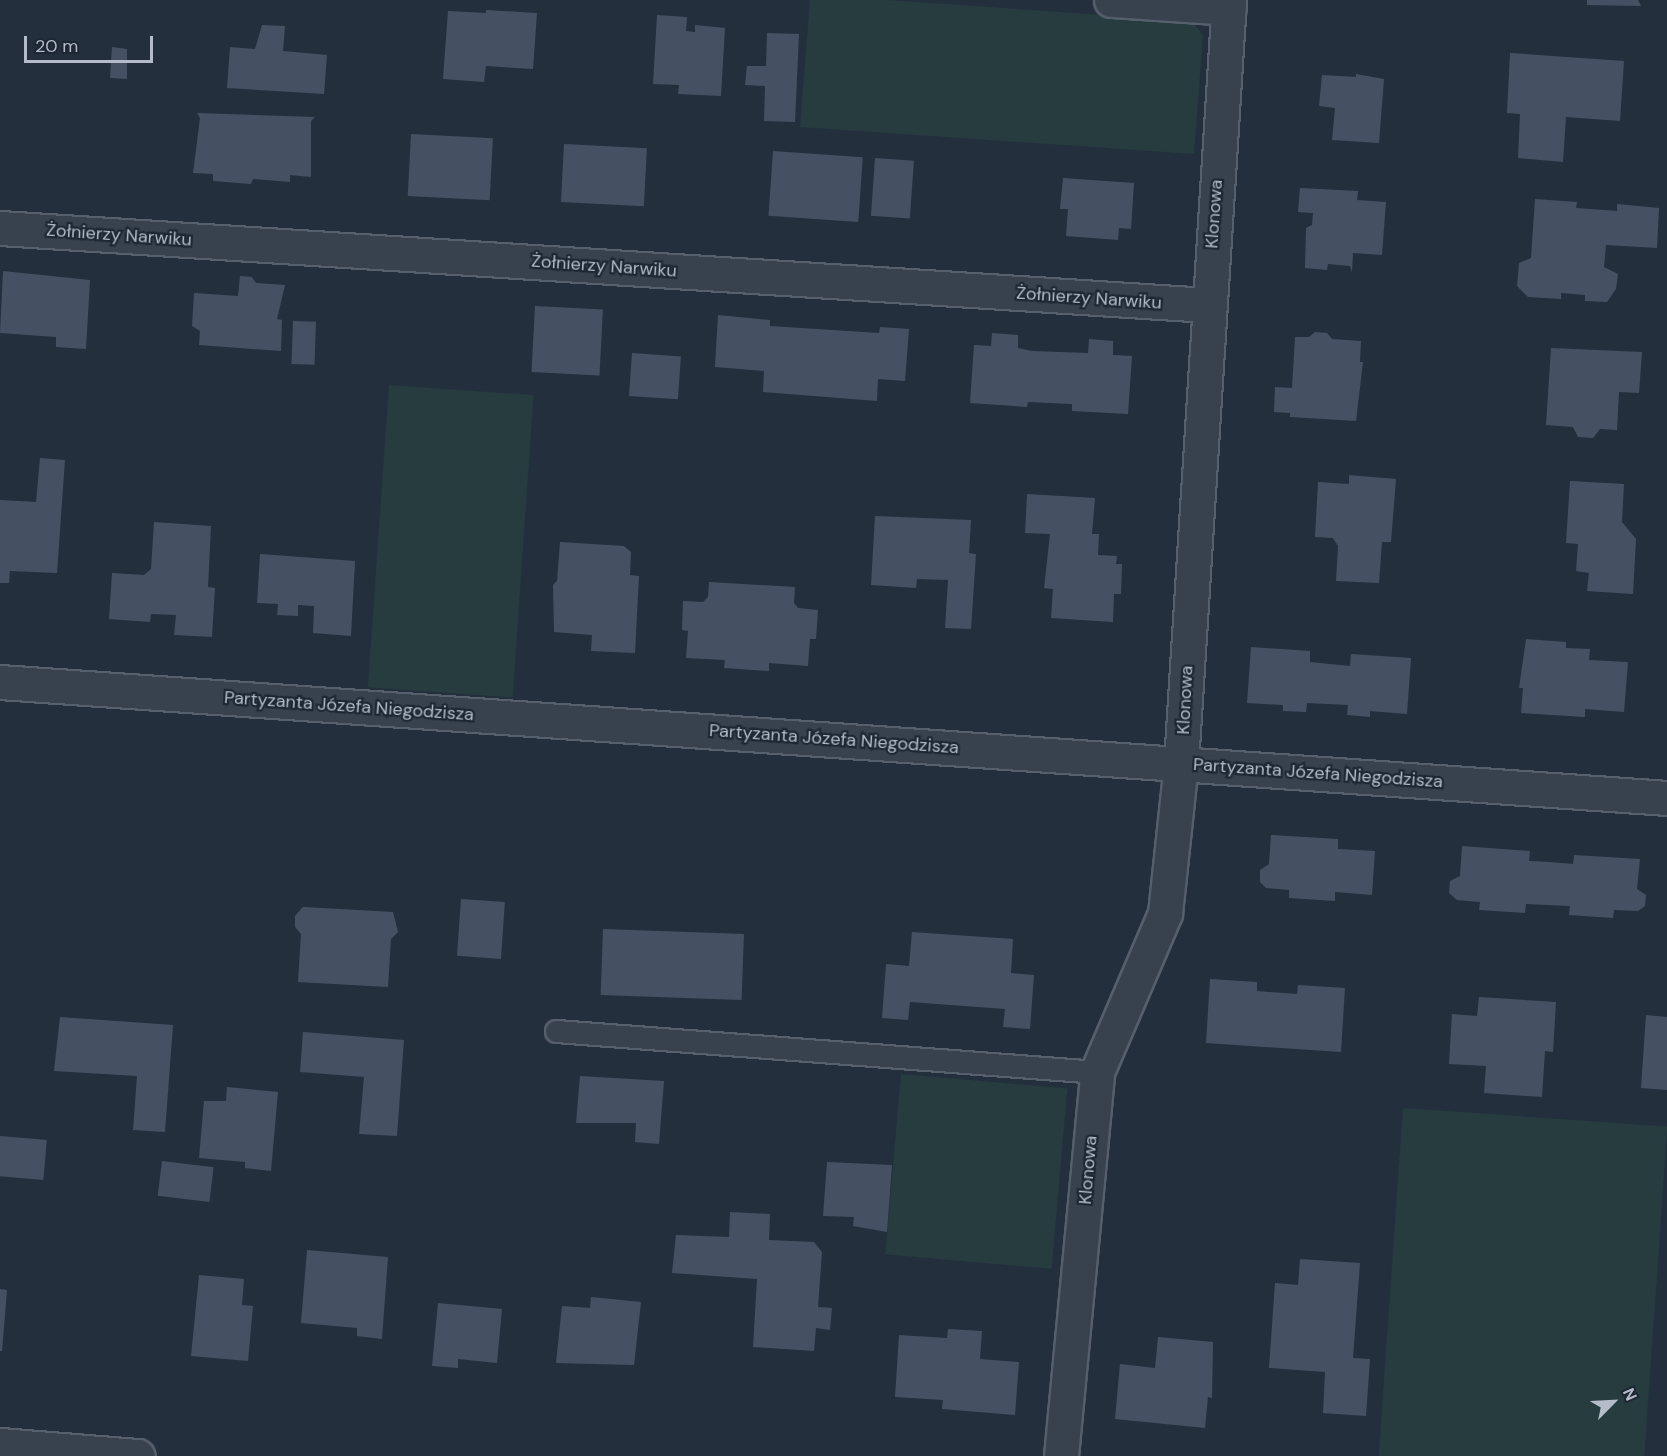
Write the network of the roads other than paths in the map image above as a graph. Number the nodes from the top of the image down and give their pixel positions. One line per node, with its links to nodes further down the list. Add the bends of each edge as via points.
1 (1111, 0): 2 (street)
2 (1229, 4): 4 (street, Klonowa)
3 (0, 228): 4 (street, Żołnierzy Narwiku)
4 (1208, 305): 6 (street, Klonowa)
5 (0, 682): 6 (street, Partyzanta Józefa Niegodzisza)
6 (1181, 763): 7 (street, Partyzanta Józefa Niegodzisza); 9 (street, Klonowa, via 1165,913)
7 (1667, 798)
8 (556, 1031): 9 (lane)
9 (1097, 1072): 12 (street, Klonowa)
10 (0, 1445): 11 (street)
11 (138, 1456)
12 (1061, 1456)

